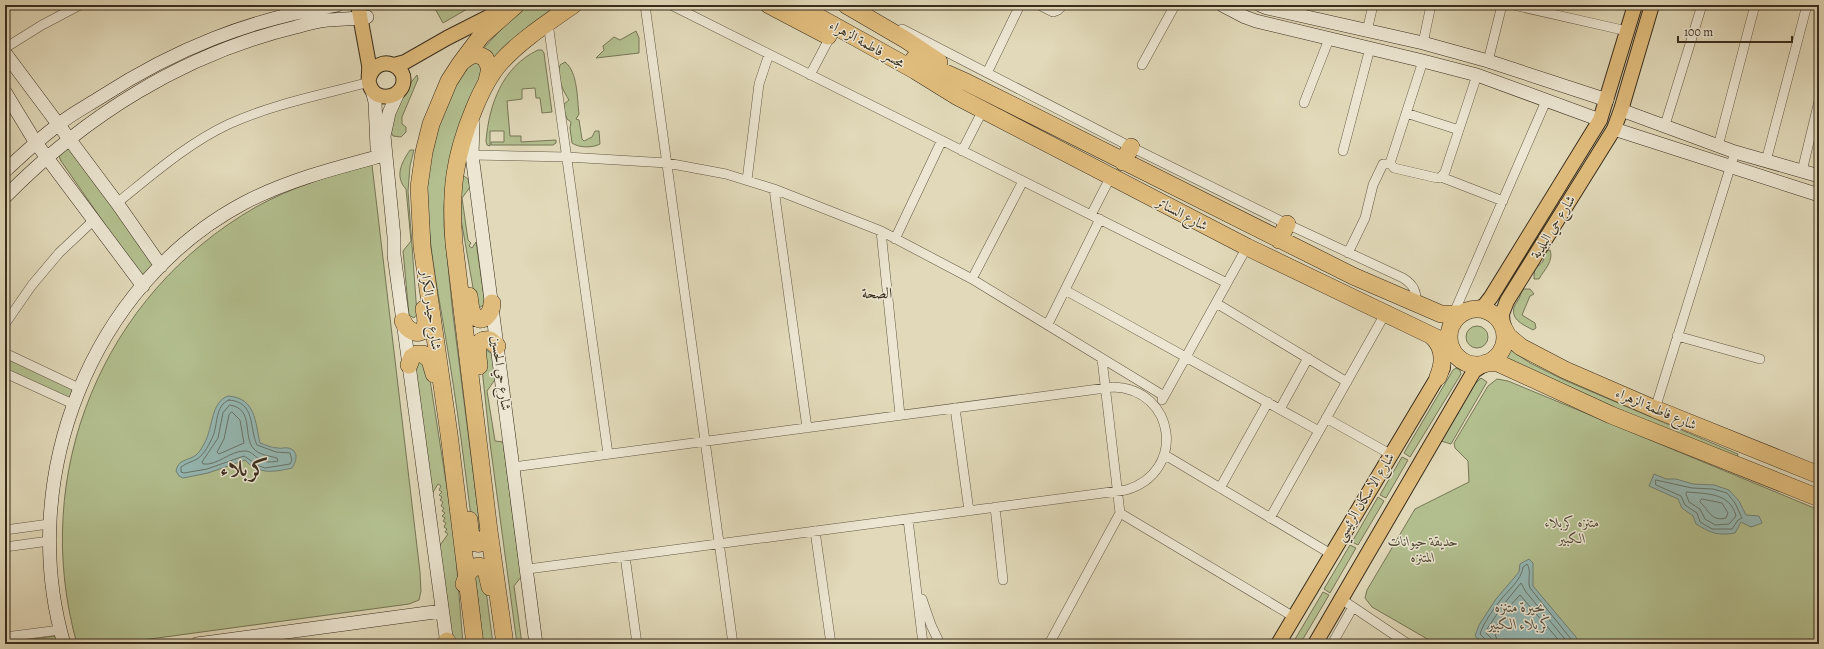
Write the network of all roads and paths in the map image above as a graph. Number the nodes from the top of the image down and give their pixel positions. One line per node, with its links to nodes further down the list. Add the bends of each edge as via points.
1 (80, 5): 36 (street)
2 (337, 5): 31 (main road, via 293,13)
3 (512, 5): 42 (main road, via 455,33 405,62)
4 (516, 5): 43 (highway, شارع حيدر الكرار, via 482,36)
5 (573, 5): 28 (highway)
6 (645, 5): 81 (street)
7 (671, 5): 39 (street)
8 (769, 5): 32 (highway)
9 (796, 5): 45 (highway, مجسر فاطمة الزهراء)
10 (814, 5): 45 (highway, مجسر فاطمة الزهراء)
11 (1020, 5): 46 (street)
12 (1039, 5): 13 (street, via 1053,12)
13 (1063, 5)
14 (1175, 5): 44 (street)
15 (1222, 5): 33 (main road, via 1256,21)
16 (1260, 5): 29 (main road)
17 (1373, 5): 29 (street)
18 (1432, 5): 34 (street)
19 (1502, 5): 41 (street)
20 (1513, 5): 30 (street)
21 (1635, 5): 30 (main road)
22 (1652, 5): 60 (main road)
23 (1702, 5): 64 (street)
24 (1755, 5): 70 (street)
25 (1807, 5): 79 (street)
26 (849, 6): 46 (street, via 874,14); 51 (highway, via 912,44)
27 (363, 11): 35 (main road, via 297,27); 42 (main road, via 375,58 379,62); 50 (main road)
28 (548, 23): 49 (highway, via 512,51); 78 (street)
29 (1367, 31): 34 (main road)
30 (1627, 31): 55 (main road)
31 (230, 32): 35 (main road); 63 (main road, via 196,44 152,66)
32 (830, 37): 47 (street); 51 (highway, via 912,78)
33 (1329, 38): 37 (main road); 58 (street)
34 (1423, 43): 41 (main road)
35 (234, 47): 67 (main road, via 154,81)
36 (5, 48)
37 (1370, 48): 40 (main road); 73 (street)
38 (5, 52): 63 (main road)
39 (769, 54): 47 (street); 90 (street, via 759,84)
40 (1423, 61): 48 (main road); 61 (street)
41 (1488, 61): 55 (main road)
42 (389, 64): 50 (main road, via 374,68); 53 (main road, via 401,73 403,78)
43 (460, 64): 49 (highway, via 469,56 482,56 489,65); 108 (highway, شارع حيدر الكرار, via 438,106 424,152 419,188)
44 (1142, 65)
45 (919, 67): 51 (highway, شارع السناتر)
46 (987, 73): 71 (street)
47 (810, 75): 68 (street)
48 (1477, 75): 54 (main road); 66 (street)
49 (487, 81): 56 (highway)
50 (370, 83): 53 (main road, via 383,97); 77 (main road, via 375,102); 98 (street, via 263,111 230,124 188,149)
51 (962, 90): 59 (highway, شارع السناتر); 80 (highway, شارع السناتر)
52 (5, 92): 69 (main road)
53 (398, 93): 111 (main road, via 389,113 384,136)
54 (1546, 100): 62 (main road); 97 (street)
55 (1607, 100): 62 (main road, شارع حي البلدية)
56 (477, 101): 75 (main road, via 472,132); 83 (highway)
57 (1819, 101): 86 (street)
58 (1304, 103)
59 (983, 110): 72 (street); 87 (highway, شارع السناتر)
60 (1621, 110): 64 (main road); 65 (main road, شارع حي البلدية)
61 (1406, 113): 66 (street); 82 (street)
62 (1600, 120): 93 (main road, شارع حي البلدية)
63 (59, 124): 67 (main road); 69 (main road)
64 (1665, 125): 70 (main road)
65 (1614, 129): 84 (main road); 96 (main road, شارع حي البلدية)
66 (1459, 130): 89 (street)
67 (69, 138): 76 (main road); 98 (main road)
68 (942, 142): 72 (street); 106 (street)
69 (36, 143): 76 (main road); 85 (main road)
70 (1718, 146): 74 (main road)
71 (1131, 147): 80 (highway); 104 (street)
72 (962, 151): 91 (street)
73 (1343, 151)
74 (1735, 152): 79 (main road); 84 (street)
75 (472, 154): 78 (street); 83 (highway, via 461,158); 122 (main road)
76 (47, 157): 95 (main road); 103 (main road)
77 (377, 157): 111 (main road, via 388,234); 114 (main road, via 301,179 243,204 198,233)
78 (566, 157): 81 (street); 164 (street)
79 (1766, 161): 86 (main road)
80 (1123, 162): 107 (highway, شارع السناتر)
81 (667, 163): 90 (street); 161 (street)
82 (1391, 164): 89 (street, via 1394,168); 110 (street, via 1383,164 1373,185 1365,218)
83 (455, 167): 112 (highway, via 452,217)
84 (1730, 167): 94 (main road); 133 (street)
85 (5, 170)
86 (1802, 171): 88 (main road)
87 (1111, 176): 101 (street); 109 (highway, شارع السناتر)
88 (1819, 176)
89 (1442, 177): 97 (street)
90 (747, 180): 92 (street)
91 (1023, 181): 101 (street); 116 (street)
92 (774, 189): 105 (street); 157 (street)
93 (1556, 191): 96 (main road, via 1564,199); 99 (main road, شارع حي البلدية)
94 (1819, 195)
95 (5, 197)
96 (1571, 199): 100 (main road, شارع حي البلدية)
97 (1502, 201): 125 (street)
98 (117, 203): 114 (main road)
99 (1548, 204): 100 (main road, via 1555,204); 125 (main road, شارع حي البلدية, via 1490,299 1484,306)
100 (1563, 211): 130 (main road, شارع حي البلدية, via 1507,301 1502,314)
101 (1091, 215): 102 (street)
102 (1100, 219): 118 (street); 120 (street)
103 (94, 220): 119 (main road); 128 (street, via 41,274)
104 (1287, 224): 107 (highway); 110 (street)
105 (880, 231): 106 (street); 155 (street)
106 (895, 239): 116 (street)
107 (1279, 240): 113 (highway, شارع السناتر)
108 (422, 247): 134 (highway, via 420,268 426,320); 147 (highway, شارع حيدر الكرار)
109 (1247, 247): 117 (highway, شارع السناتر); 118 (street)
110 (1348, 253): 124 (street, via 1409,282 1416,292)
111 (394, 255): 127 (main road)
112 (457, 264): 131 (highway, via 467,290 472,314); 160 (highway)
113 (1327, 264): 115 (highway, شارع السناتر); 117 (highway, via 1331,269 1331,276 1326,281)
114 (161, 266): 119 (main road)
115 (1353, 276): 121 (highway, via 1346,276 1341,282 1340,289); 124 (highway, شارع السناتر)
116 (972, 279): 129 (street)
117 (1318, 281): 121 (highway, شارع السناتر)
118 (1227, 283): 123 (street)
119 (143, 286): 145 (main road, via 101,344)
120 (1065, 290): 129 (street); 137 (street)
121 (1345, 294): 126 (highway, شارع السناتر)
122 (492, 303): 131 (highway)
123 (1216, 303): 137 (street); 138 (street)
124 (1416, 304): 125 (highway, شارع السناتر, via 1440,314)
125 (1463, 313): 130 (highway, via 1489,312); 135 (highway, via 1456,318 1450,329)
126 (1385, 314): 132 (highway, شارع السناتر); 144 (street)
127 (404, 320): 134 (highway)
128 (5, 324)
129 (1048, 324): 139 (street)
130 (1503, 327): 141 (highway, via 1505,336 1502,348); 154 (highway, شارع فاطمة الزهراء, via 1516,343 1540,358)
131 (490, 333): 160 (highway, via 477,347 482,392); 168 (main road, شارع حي الحسين)
132 (1428, 334): 135 (highway, شارع السناتر, via 1447,343); 143 (highway, via 1438,342 1441,353 1442,364)
133 (1677, 336): 140 (street); 154 (street)
134 (413, 349): 147 (highway, via 426,355 430,360 437,386); 193 (main road)
135 (1451, 349): 141 (highway, via 1463,361); 143 (main road, شارع الاسكان الرئيسي, via 1451,355)
136 (5, 353): 145 (street)
137 (1186, 357): 148 (street); 149 (street)
138 (1308, 358): 144 (street); 153 (street)
139 (1102, 359): 146 (street); 148 (street)
140 (1760, 359)
141 (1486, 366): 167 (highway, شارع فاطمة الزهراء); 192 (main road)
142 (6, 376): 150 (street)
143 (1438, 377): 165 (main road, شارع الاسكان الرئيسي)
144 (1347, 382): 156 (street)
145 (79, 388): 150 (main road)
146 (1106, 388): 151 (street); 152 (street, via 1133,390); 172 (street)
147 (444, 396): 159 (highway, شارع حيدر الكرار)
148 (1164, 396): 152 (street)
149 (1268, 402): 153 (street); 171 (street)
150 (73, 404): 179 (main road, via 58,453)
151 (955, 408): 155 (street); 175 (street)
152 (1157, 408): 166 (street, via 1166,432)
153 (1280, 409): 158 (street)
154 (1655, 409): 162 (highway, شارع فاطمة الزهراء)
155 (900, 415): 157 (street)
156 (1326, 418): 158 (street); 165 (street)
157 (808, 428): 161 (street)
158 (1319, 430): 177 (street)
159 (448, 434): 181 (highway, via 456,442 459,451 472,539 477,544 484,542); 190 (highway, شارع حيدر الكرار)
160 (479, 440): 181 (highway)
161 (705, 441): 164 (street); 184 (street)
162 (1742, 445): 163 (highway, شارع فاطمة الزهراء); 167 (highway, via 1742,458)
163 (1760, 452): 169 (highway, via 1752,458); 170 (highway, شارع فاطمة الزهراء)
164 (608, 454): 168 (street)
165 (1390, 454): 186 (main road, شارع الاسكان الرئيسي)
166 (1165, 455): 171 (street); 172 (street, via 1149,479 1132,488)
167 (1733, 464): 169 (highway, شارع فاطمة الزهراء)
168 (513, 467): 188 (main road, شارع حي الحسين)
169 (1751, 472): 173 (highway, شارع فاطمة الزهراء)
170 (1819, 475)
171 (1220, 488): 177 (street)
172 (1117, 491): 174 (street); 176 (street)
173 (1819, 498)
174 (995, 507): 175 (street); 191 (street)
175 (969, 511): 178 (street)
176 (1120, 513): 194 (street); 210 (street)
177 (1270, 518): 186 (street)
178 (908, 519): 182 (street); 189 (street)
179 (49, 524): 180 (street); 183 (main road)
180 (5, 530)
181 (489, 531): 203 (highway)
182 (815, 531): 184 (street); 207 (street)
183 (49, 541): 185 (street); 195 (main road)
184 (719, 544): 187 (street); 206 (street)
185 (5, 547)
186 (1331, 554): 194 (main road, شارع الاسكان الرئيسي)
187 (625, 556): 188 (street); 205 (street)
188 (528, 569): 204 (main road, شارع حي الحسين)
189 (914, 572): 208 (street); 209 (street, via 925,610)
190 (466, 578): 200 (highway, via 463,595); 201 (highway, شارع حيدر الكرار); 202 (highway, via 475,566 482,566 486,570)
191 (1003, 580)
192 (1347, 603): 212 (main road); 213 (street); 214 (street)
193 (442, 611): 197 (main road); 199 (main road)
194 (1294, 617): 211 (main road, شارع الاسكان الرئيسي)
195 (60, 630): 196 (street); 198 (main road)
196 (5, 638)
197 (447, 643)
198 (64, 644)
199 (197, 644)
200 (468, 644)
201 (474, 644)
202 (502, 644)
203 (505, 644)
204 (536, 644)
205 (637, 644)
206 (732, 644)
207 (831, 644)
208 (923, 644)
209 (940, 644)
210 (1049, 644)
211 (1278, 644)
212 (1315, 644)
213 (1332, 644)
214 (1408, 644)

